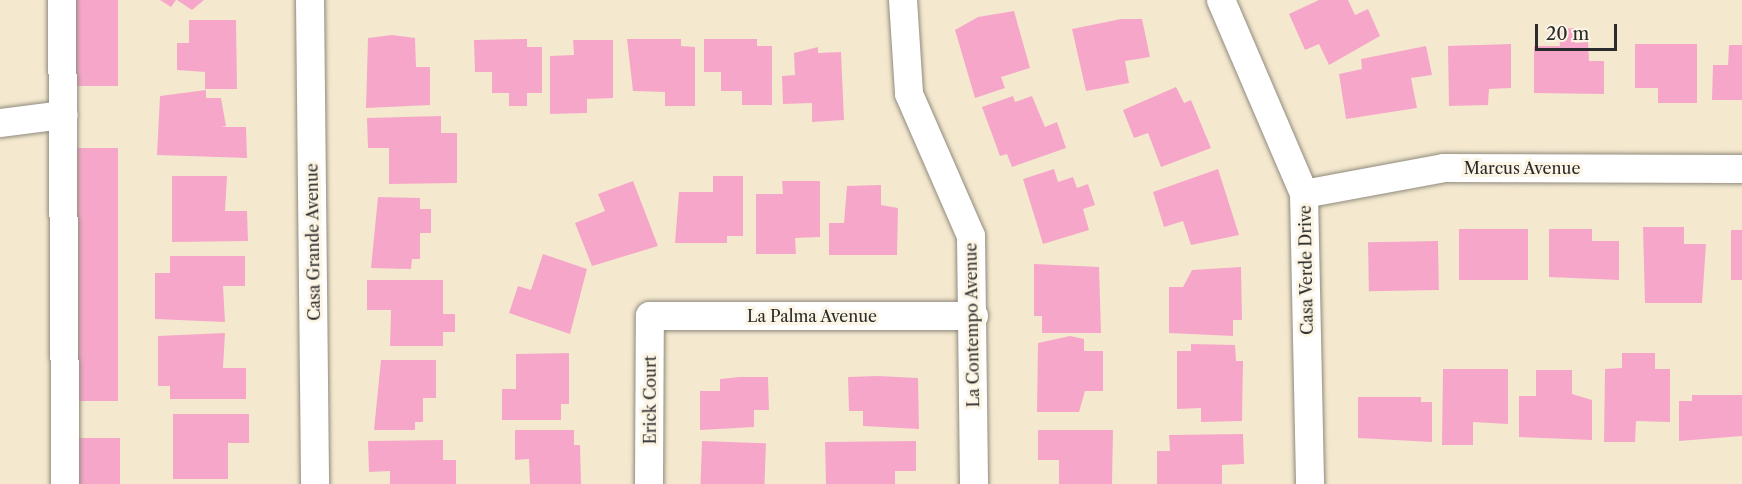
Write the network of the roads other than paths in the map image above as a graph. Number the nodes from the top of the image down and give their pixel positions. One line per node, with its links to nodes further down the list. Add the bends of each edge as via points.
1 (62, 0): 5 (street)
2 (310, 0): 12 (street, Casa Grande Avenue)
3 (903, 0): 10 (street, La Contempo Avenue, via 909,94 971,236)
4 (1221, 0): 8 (street, Casa Verde Drive)
5 (63, 115): 6 (street); 11 (street)
6 (0, 123)
7 (1742, 168): 8 (street, Marcus Avenue, via 1444,168)
8 (1304, 194): 15 (street, Casa Verde Drive)
9 (651, 316): 10 (street, La Palma Avenue); 13 (street, Erick Court)
10 (974, 316): 14 (street, La Contempo Avenue)
11 (64, 484)
12 (315, 484)
13 (649, 484)
14 (974, 484)
15 (1310, 484)

